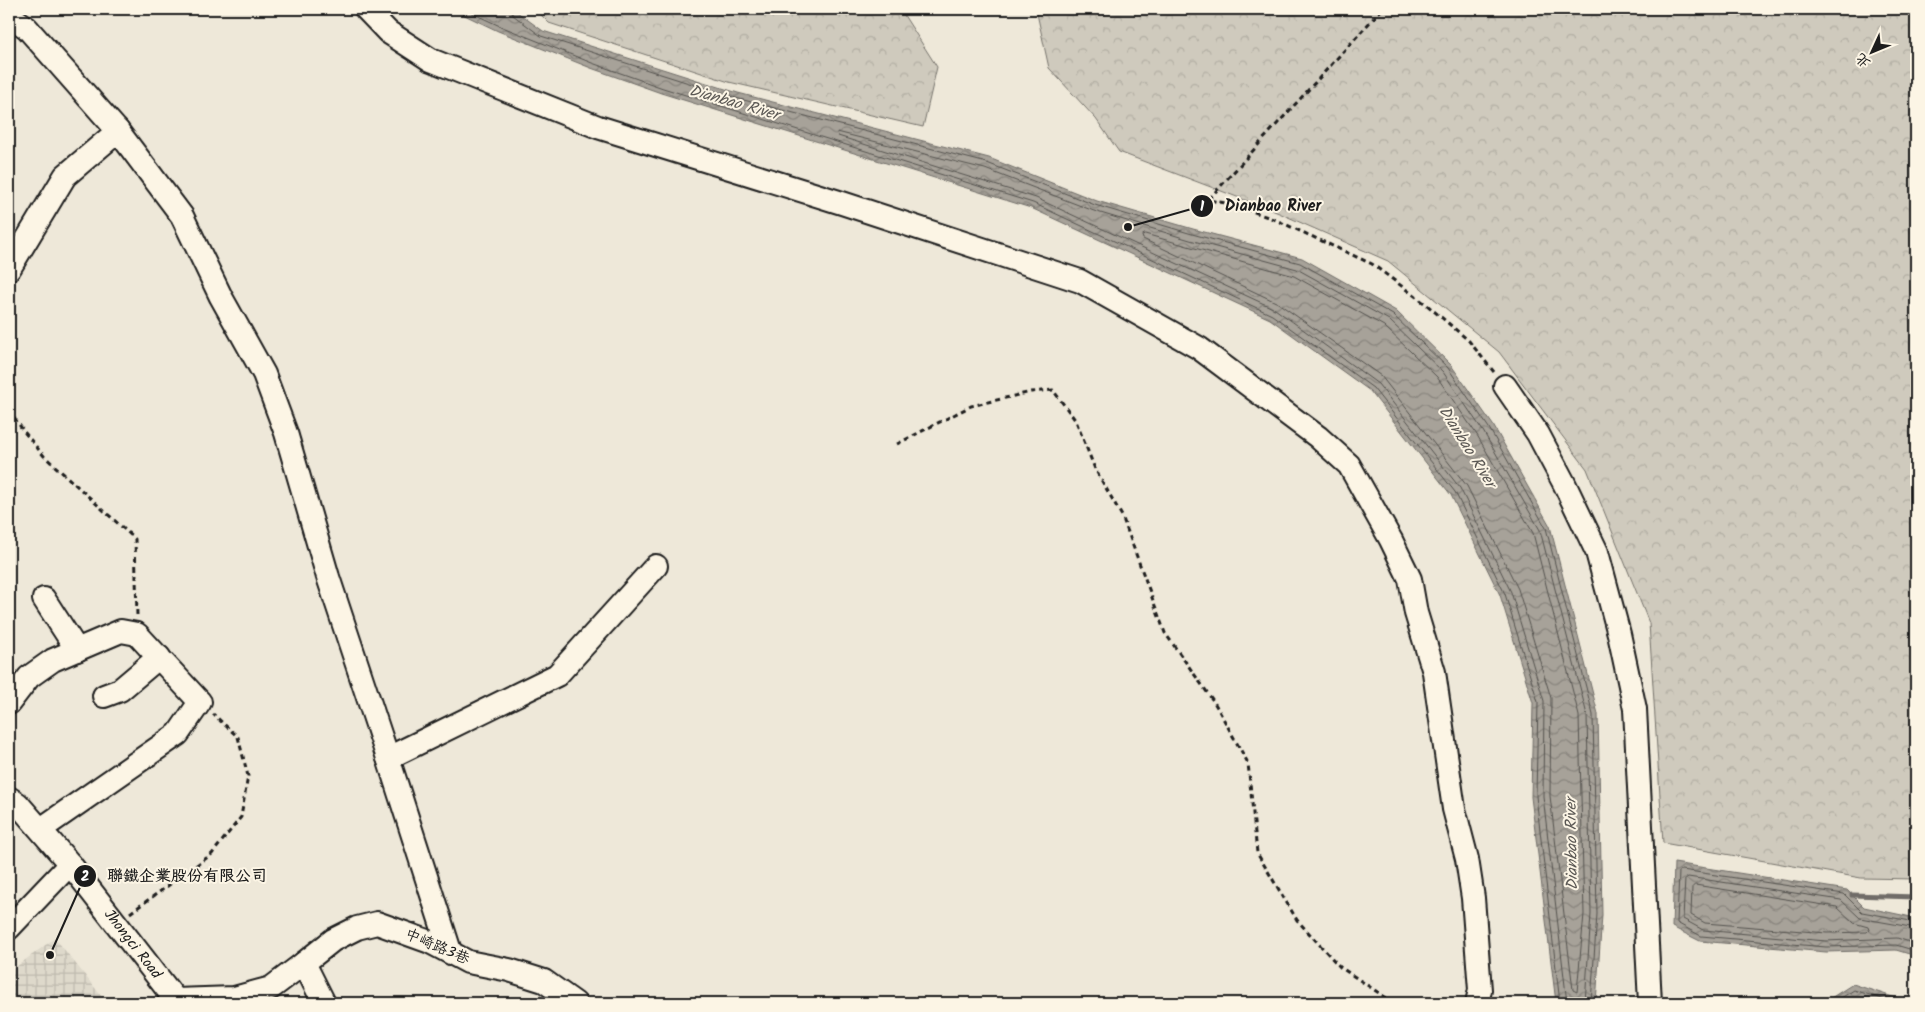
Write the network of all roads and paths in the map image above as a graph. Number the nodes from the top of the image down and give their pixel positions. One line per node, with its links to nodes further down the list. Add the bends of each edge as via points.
1 (366, 9): 29 (street, via 388,32 431,60 598,127 1080,281 1199,348 1276,404 1343,459 1383,525 1410,579 1416,613 1434,672 1454,809 1473,898 1480,990)
2 (1382, 9): 6 (path, via 1208,200 1232,204 1276,220 1372,264 1427,305 1469,342)
3 (9, 15): 4 (street, via 28,28)
4 (118, 130): 5 (street, via 65,176); 17 (street, via 182,216 221,297 264,374)
5 (9, 270)
6 (1505, 386): 30 (street, via 1538,434 1596,552 1619,634 1635,709)
7 (9, 410): 11 (path, via 44,456 135,539)
8 (897, 444): 28 (path, via 971,406 1053,390 1076,422 1095,469 1122,516 1166,633 1214,702 1248,763 1257,853 1297,920 1340,967)
9 (656, 566): 17 (street, via 557,675)
10 (44, 599): 12 (street)
11 (137, 634): 12 (street, via 121,632); 13 (street)
12 (77, 650): 16 (street, via 54,660 29,677)
13 (158, 657): 14 (street, via 120,690); 15 (street)
14 (104, 696)
15 (200, 702): 19 (street, via 178,734); 21 (path, via 238,737 248,776 241,817 212,854)
16 (9, 703)
17 (388, 758): 23 (street)
18 (12, 806): 19 (street, Jhongci Road)
19 (41, 828): 20 (street, Jhongci Road)
20 (70, 864): 21 (street, Jhongci Road); 22 (street)
21 (116, 923): 25 (street, Jhongci Road)
22 (9, 928)
23 (450, 951): 24 (street, 中崎路3巷, via 377,923 357,928 333,940); 27 (street, 中崎路3巷, via 468,962 544,981)
24 (304, 963): 25 (street, 中崎路3巷, via 271,988 234,998); 26 (street)
25 (174, 1002)
26 (324, 1003)
27 (575, 1003)
28 (1394, 1003)
29 (1477, 1003)
30 (1650, 1003)

